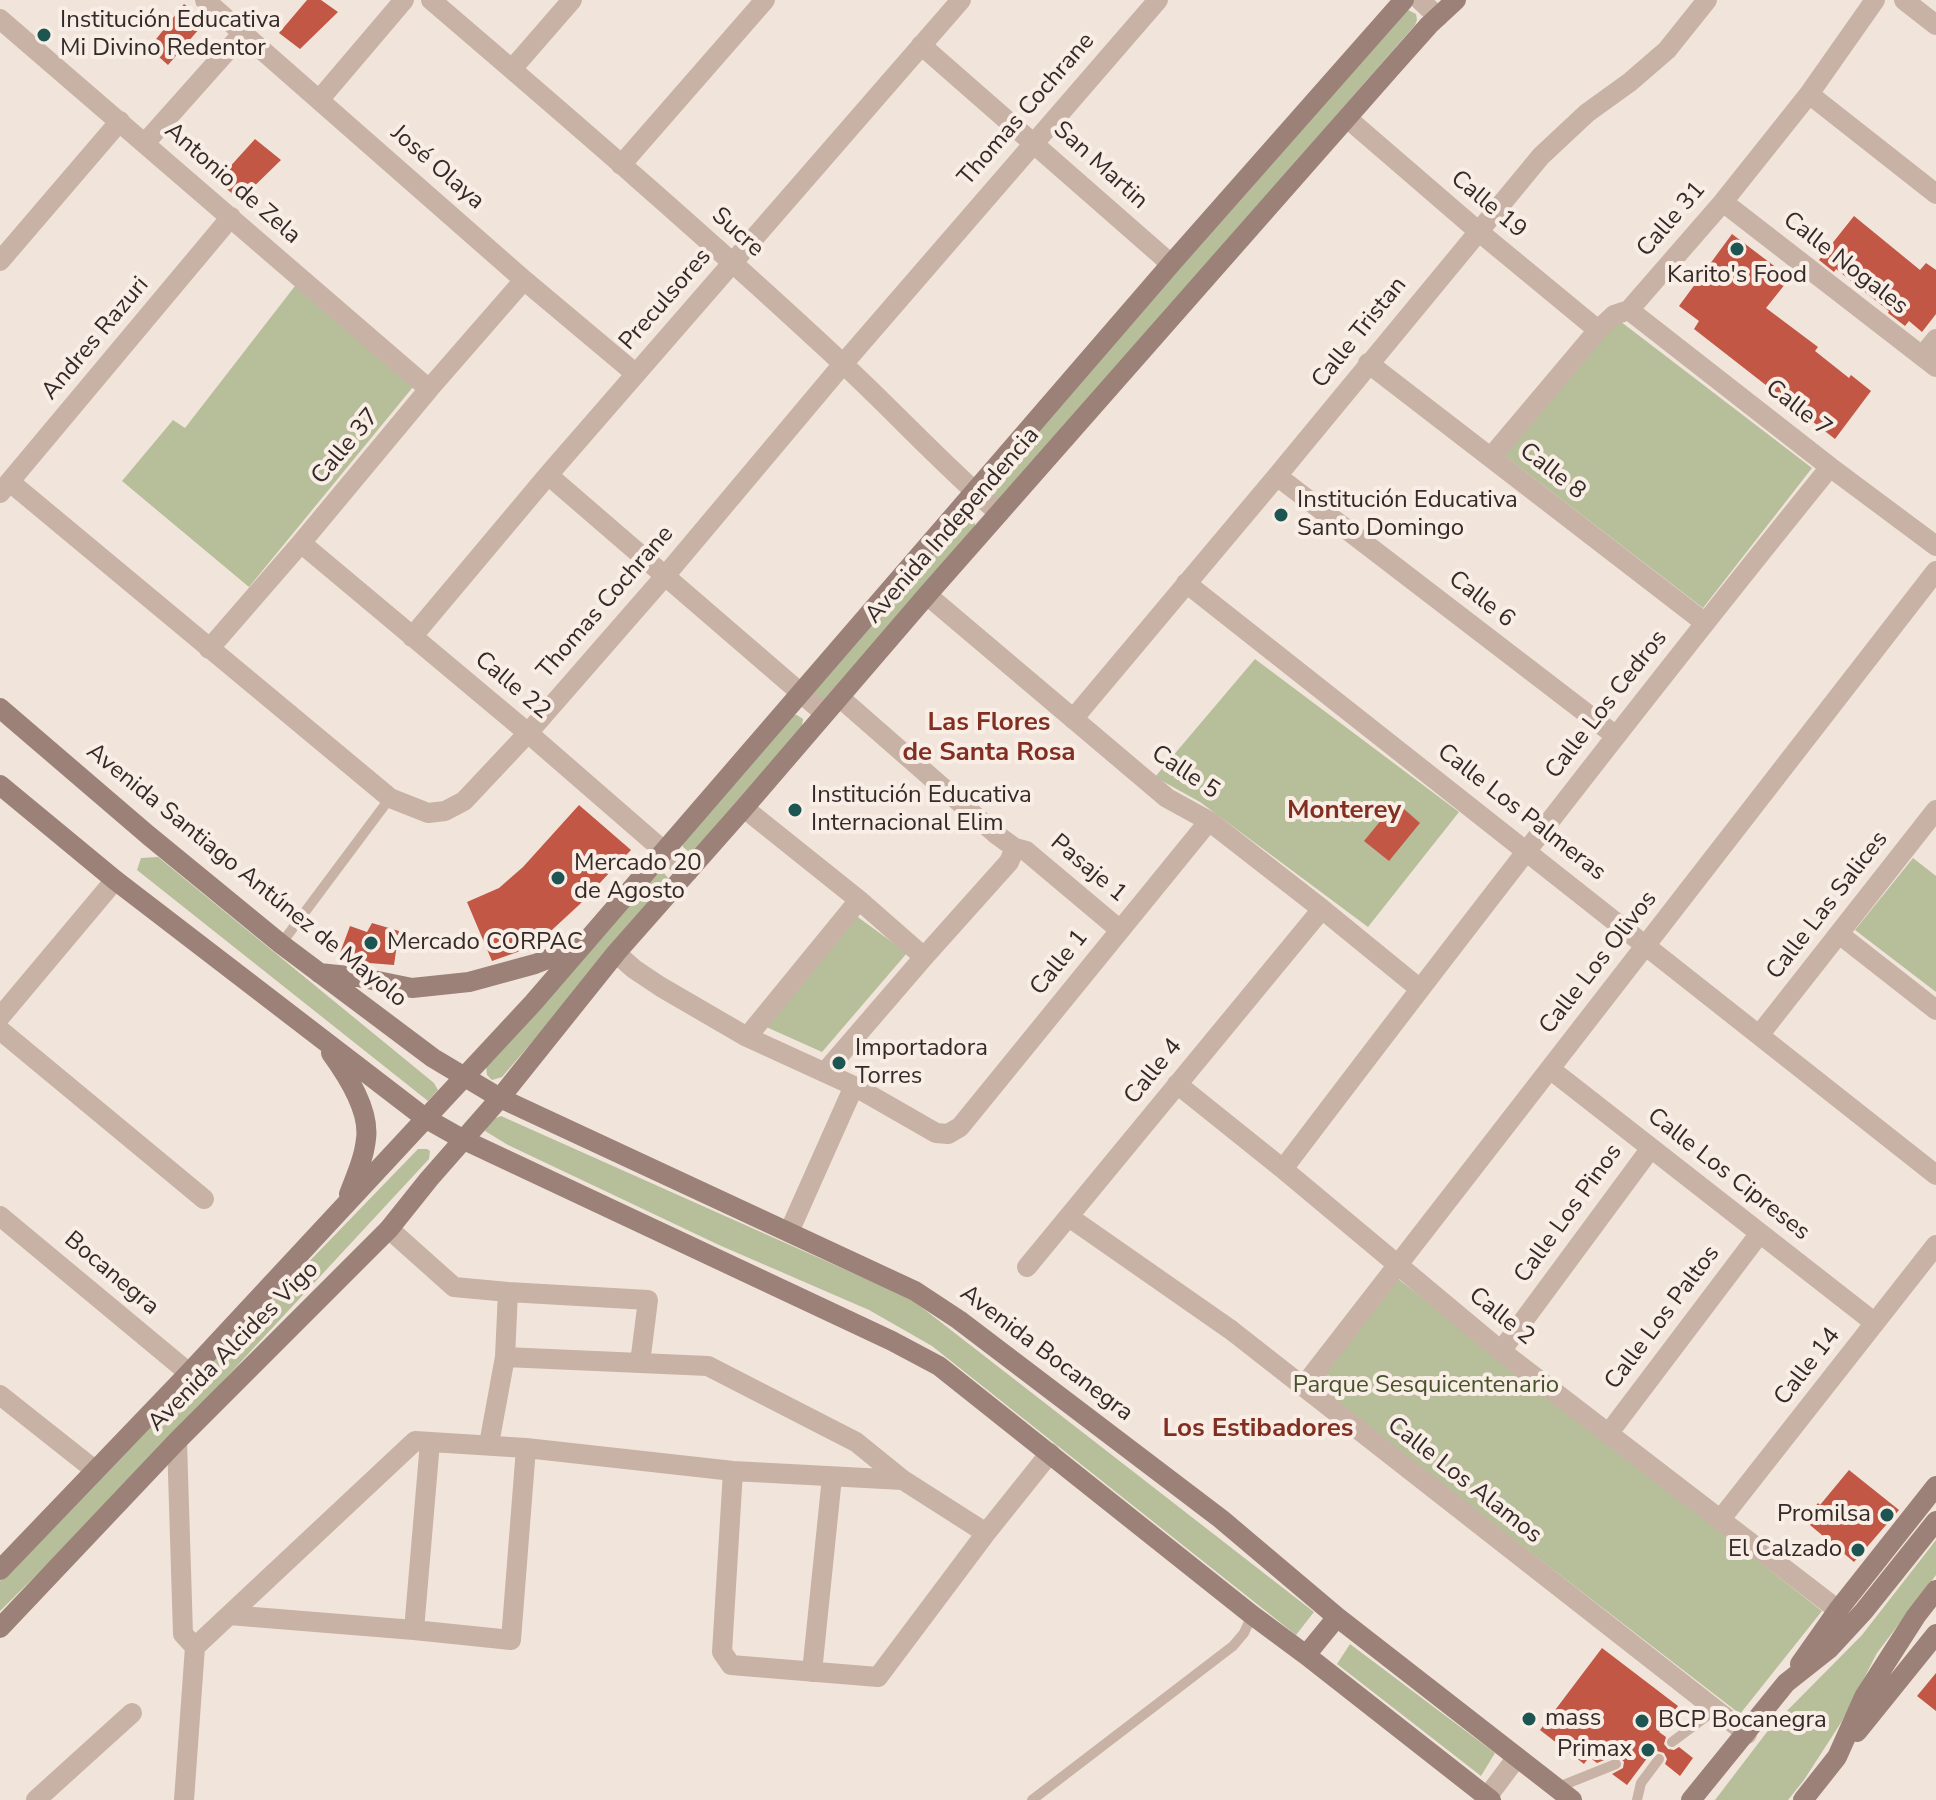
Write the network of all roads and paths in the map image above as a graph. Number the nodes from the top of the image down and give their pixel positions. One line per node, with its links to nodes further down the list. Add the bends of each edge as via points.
1 (205, 0): 17 (street, José Olaya)
2 (404, 0): 21 (street)
3 (431, 0): 19 (street, Sucre)
4 (572, 0): 19 (street)
5 (765, 0): 26 (street)
6 (961, 0): 18 (street, Preculsores)
7 (1158, 0): 24 (street, Thomas Cochrane)
8 (1404, 0): 33 (main road, Avenida Independencia)
9 (1420, 0): 14 (street)
10 (1456, 0): 14 (main road, Avenida Independencia)
11 (1707, 0): 30 (street, Calle Tristan, via 1667,50 1541,156)
12 (1875, 0): 20 (street, Calle 31)
13 (1904, 0): 15 (street)
14 (1438, 17): 22 (main road, Avenida Independencia)
15 (1936, 25)
16 (3, 28): 23 (street, Antonio de Zela)
17 (243, 33): 21 (street, José Olaya); 25 (street)
18 (921, 45): 24 (street, San Martin); 32 (street, Preculsores)
19 (512, 69): 26 (street, Sucre)
20 (1809, 94): 27 (street); 28 (street, Calle 31)
21 (319, 100): 34 (street, José Olaya)
22 (1347, 118): 30 (street, Calle 19); 49 (main road, Avenida Independencia)
23 (120, 121): 25 (street, Antonio de Zela); 31 (street)
24 (1034, 142): 33 (street, San Martin); 40 (street, Thomas Cochrane)
25 (145, 143): 29 (street, Antonio de Zela)
26 (621, 165): 32 (street, Sucre)
27 (1936, 194)
28 (1723, 202): 35 (street, Calle 31); 38 (street, Calle Nogales)
29 (231, 217): 42 (street, Antonio de Zela); 47 (street, Andres Razuri)
30 (1478, 231): 36 (street, Calle 19); 39 (street, Calle Tristan)
31 (0, 261)
32 (733, 264): 40 (street, Sucre); 41 (street, Preculsores)
33 (1171, 264): 48 (main road, Avenida Independencia)
34 (524, 280): 41 (street, José Olaya); 42 (street, Calle 37)
35 (1629, 310): 36 (street, Calle 31); 44 (street, Calle 7)
36 (1598, 330): 43 (street, Calle 31)
37 (1936, 339): 38 (street)
38 (1929, 362)
39 (1368, 363): 43 (street, Calle 8); 46 (street, Calle Tristan)
40 (843, 364): 48 (street, Sucre); 53 (street, Thomas Cochrane)
41 (636, 374): 45 (street, Preculsores)
42 (429, 389): 50 (street, Calle 37)
43 (1491, 457): 56 (street, Calle 8)
44 (1830, 467): 51 (street, Calle 7); 56 (street, Calle Los Cedros)
45 (548, 475): 53 (street); 57 (street, Preculsores)
46 (1277, 476): 54 (street, Calle Tristan); 65 (street, Calle 6)
47 (5, 488): 58 (street, Thomas Cochrane)
48 (974, 492): 49 (street, Sucre); 59 (main road, Avenida Independencia)
49 (999, 513): 55 (main road, Avenida Independencia)
50 (301, 543): 57 (street, Calle 22); 58 (street, Calle 37)
51 (1936, 546)
52 (1936, 571): 82 (street, Calle Los Olivos)
53 (665, 576): 59 (street); 64 (street, Thomas Cochrane)
54 (1186, 583): 63 (street, Calle Tristan); 72 (street, Calle Los Palmeras)
55 (927, 595): 60 (main road, Avenida Independencia); 63 (street, Calle 5)
56 (1704, 622): 65 (street, Calle Los Cedros)
57 (412, 637): 64 (street, Calle 22)
58 (209, 649): 67 (street, Thomas Cochrane)
59 (801, 693): 62 (street); 73 (main road, Avenida Independencia)
60 (838, 696): 62 (main road, Avenida Independencia); 71 (street, Pasaje 1)
61 (0, 708): 81 (main road, Avenida Santiago Antúnez de Mayolo)
62 (824, 713): 68 (main road, Avenida Independencia)
63 (1073, 719): 70 (street, Calle 5, via 1167,798)
64 (528, 733): 67 (street, Thomas Cochrane, via 464,801 445,811 428,813); 73 (street, Calle 22)
65 (1616, 736): 72 (street, Calle Los Cedros)
66 (0, 785): 75 (main road)
67 (390, 798): 81 (lane)
68 (744, 808): 74 (main road, Avenida Independencia); 76 (street)
69 (1936, 810): 79 (street, Calle Las Salices)
70 (1209, 821): 77 (street, Calle 5); 78 (street, Calle 1)
71 (1015, 848): 78 (street, Pasaje 1, via 1026,851); 84 (street, via 1009,862)
72 (1527, 850): 82 (street, Calle Los Palmeras); 86 (street, Calle Los Cedros)
73 (664, 852): 74 (street, Calle 22); 80 (main road, Avenida Independencia)
74 (688, 872): 83 (main road, Avenida Independencia)
75 (115, 880): 88 (street); 91 (main road)
76 (859, 900): 84 (street); 92 (street)
77 (1322, 909): 86 (street, Calle 5); 96 (street, Calle 4)
78 (1120, 930): 97 (street, Calle 1, via 960,1127 936,1133)
79 (1839, 934): 87 (street); 90 (street, Calle Las Salices)
80 (589, 939): 85 (main road, via 535,964 469,982 412,988); 95 (main road, Avenida Independencia)
81 (281, 944): 85 (main road, Avenida Santiago Antúnez de Mayolo)
82 (1645, 946): 90 (street, Calle Los Palmeras); 93 (street, Calle Los Olivos)
83 (616, 953): 92 (street, via 661,987); 98 (main road, Avenida Independencia)
84 (924, 957): 94 (street)
85 (319, 973): 95 (main road, Avenida Santiago Antúnez de Mayolo)
86 (1420, 989): 102 (street, Calle Los Cedros)
87 (1936, 1010)
88 (0, 1017)
89 (0, 1030): 104 (street)
90 (1760, 1034): 103 (street, Calle Los Palmeras)
91 (320, 1037): 99 (main road); 105 (main road, via 349,1078 367,1136)
92 (747, 1037): 94 (street)
93 (1550, 1069): 101 (street, Calle Los Cipreses); 112 (street, Calle Los Olivos)
94 (825, 1072): 97 (street)
95 (465, 1076): 98 (main road, Avenida Bocanegra); 99 (main road, Avenida Alcides Vigo)
96 (1177, 1084): 102 (street, Calle 2); 107 (street, Calle 4)
97 (854, 1086): 109 (street)
98 (500, 1098): 100 (main road, Avenida Alcides Vigo); 109 (main road, Avenida Bocanegra)
99 (425, 1118): 100 (main road); 105 (main road, Avenida Alcides Vigo)
100 (464, 1140): 108 (main road, Avenida Alcides Vigo); 127 (main road, via 939,1366)
101 (1651, 1148): 110 (street, Calle Los Cipreses); 116 (street, Calle Los Pinos)
102 (1283, 1169): 112 (street, Calle 2)
103 (1936, 1175)
104 (204, 1199)
105 (345, 1205): 119 (main road, Avenida Alcides Vigo)
106 (0, 1216): 119 (street, Bocanegra)
107 (1069, 1217): 113 (street, Calle 4); 120 (street, Calle Los Alamos)
108 (389, 1229): 114 (street, via 454,1287); 123 (main road, Avenida Alcides Vigo)
109 (789, 1232): 141 (main road, Avenida Bocanegra, via 915,1291 959,1320 1221,1519)
110 (1760, 1233): 115 (street, Calle Los Cipreses); 122 (street, Calle Los Paltos)
111 (1936, 1245): 115 (street, Calle 14)
112 (1396, 1265): 116 (street, Calle 2); 120 (street, Calle Los Olivos)
113 (1027, 1267)
114 (508, 1292): 117 (street); 118 (street, via 648,1300)
115 (1875, 1323): 133 (street, Calle 14)
116 (1501, 1351): 122 (street, Calle 2)
117 (505, 1357): 118 (street); 125 (street)
118 (640, 1363): 131 (street, via 708,1366 856,1442)
119 (189, 1373): 128 (main road, Avenida Alcides Vigo)
120 (1303, 1387): 149 (street, Calle Los Alamos)
121 (0, 1395): 128 (street)
122 (1608, 1434): 133 (street, Calle 2)
123 (177, 1441): 142 (main road, Avenida Alcides Vigo); 145 (street, via 183,1634)
124 (430, 1442): 125 (street); 139 (street, via 415,1441); 143 (street)
125 (489, 1444): 126 (street)
126 (526, 1448): 129 (street); 143 (street, via 511,1640)
127 (1050, 1453): 135 (street); 140 (main road)
128 (96, 1471): 136 (main road, Avenida Alcides Vigo)
129 (733, 1471): 130 (street); 147 (street, via 722,1652 731,1665)
130 (832, 1477): 131 (street); 147 (street)
131 (903, 1480): 135 (street)
132 (1936, 1486): 138 (main road)
133 (1720, 1520): 138 (street, Calle 2)
134 (1936, 1521): 148 (main road, via 1829,1649)
135 (986, 1533): 147 (street, via 878,1677)
136 (0, 1570)
137 (1936, 1590): 154 (main road, via 1864,1697)
138 (1838, 1610): 148 (main road)
139 (229, 1615): 143 (street); 145 (street)
140 (1252, 1615): 146 (main road); 161 (lane, via 1233,1646)
141 (1337, 1617): 146 (main road); 153 (main road, Avenida Bocanegra)
142 (0, 1628)
143 (414, 1630)
144 (1936, 1634): 154 (main road)
145 (195, 1647): 160 (street)
146 (1306, 1655): 158 (main road)
147 (812, 1672)
148 (1786, 1683): 151 (main road)
149 (1716, 1710): 151 (street, Calle Los Alamos); 152 (lane)
150 (132, 1713): 159 (street)
151 (1747, 1734): 163 (main road)
152 (1672, 1742)
153 (1517, 1757): 157 (main road, Avenida Bocanegra); 158 (street)
154 (1837, 1757): 164 (main road)
155 (1659, 1759): 162 (lane, via 1638,1779)
156 (1616, 1764): 157 (lane)
157 (1564, 1794)
158 (1488, 1799)
159 (36, 1800)
160 (184, 1800)
161 (1032, 1800)
162 (1637, 1800)
163 (1691, 1800)
164 (1803, 1800)

